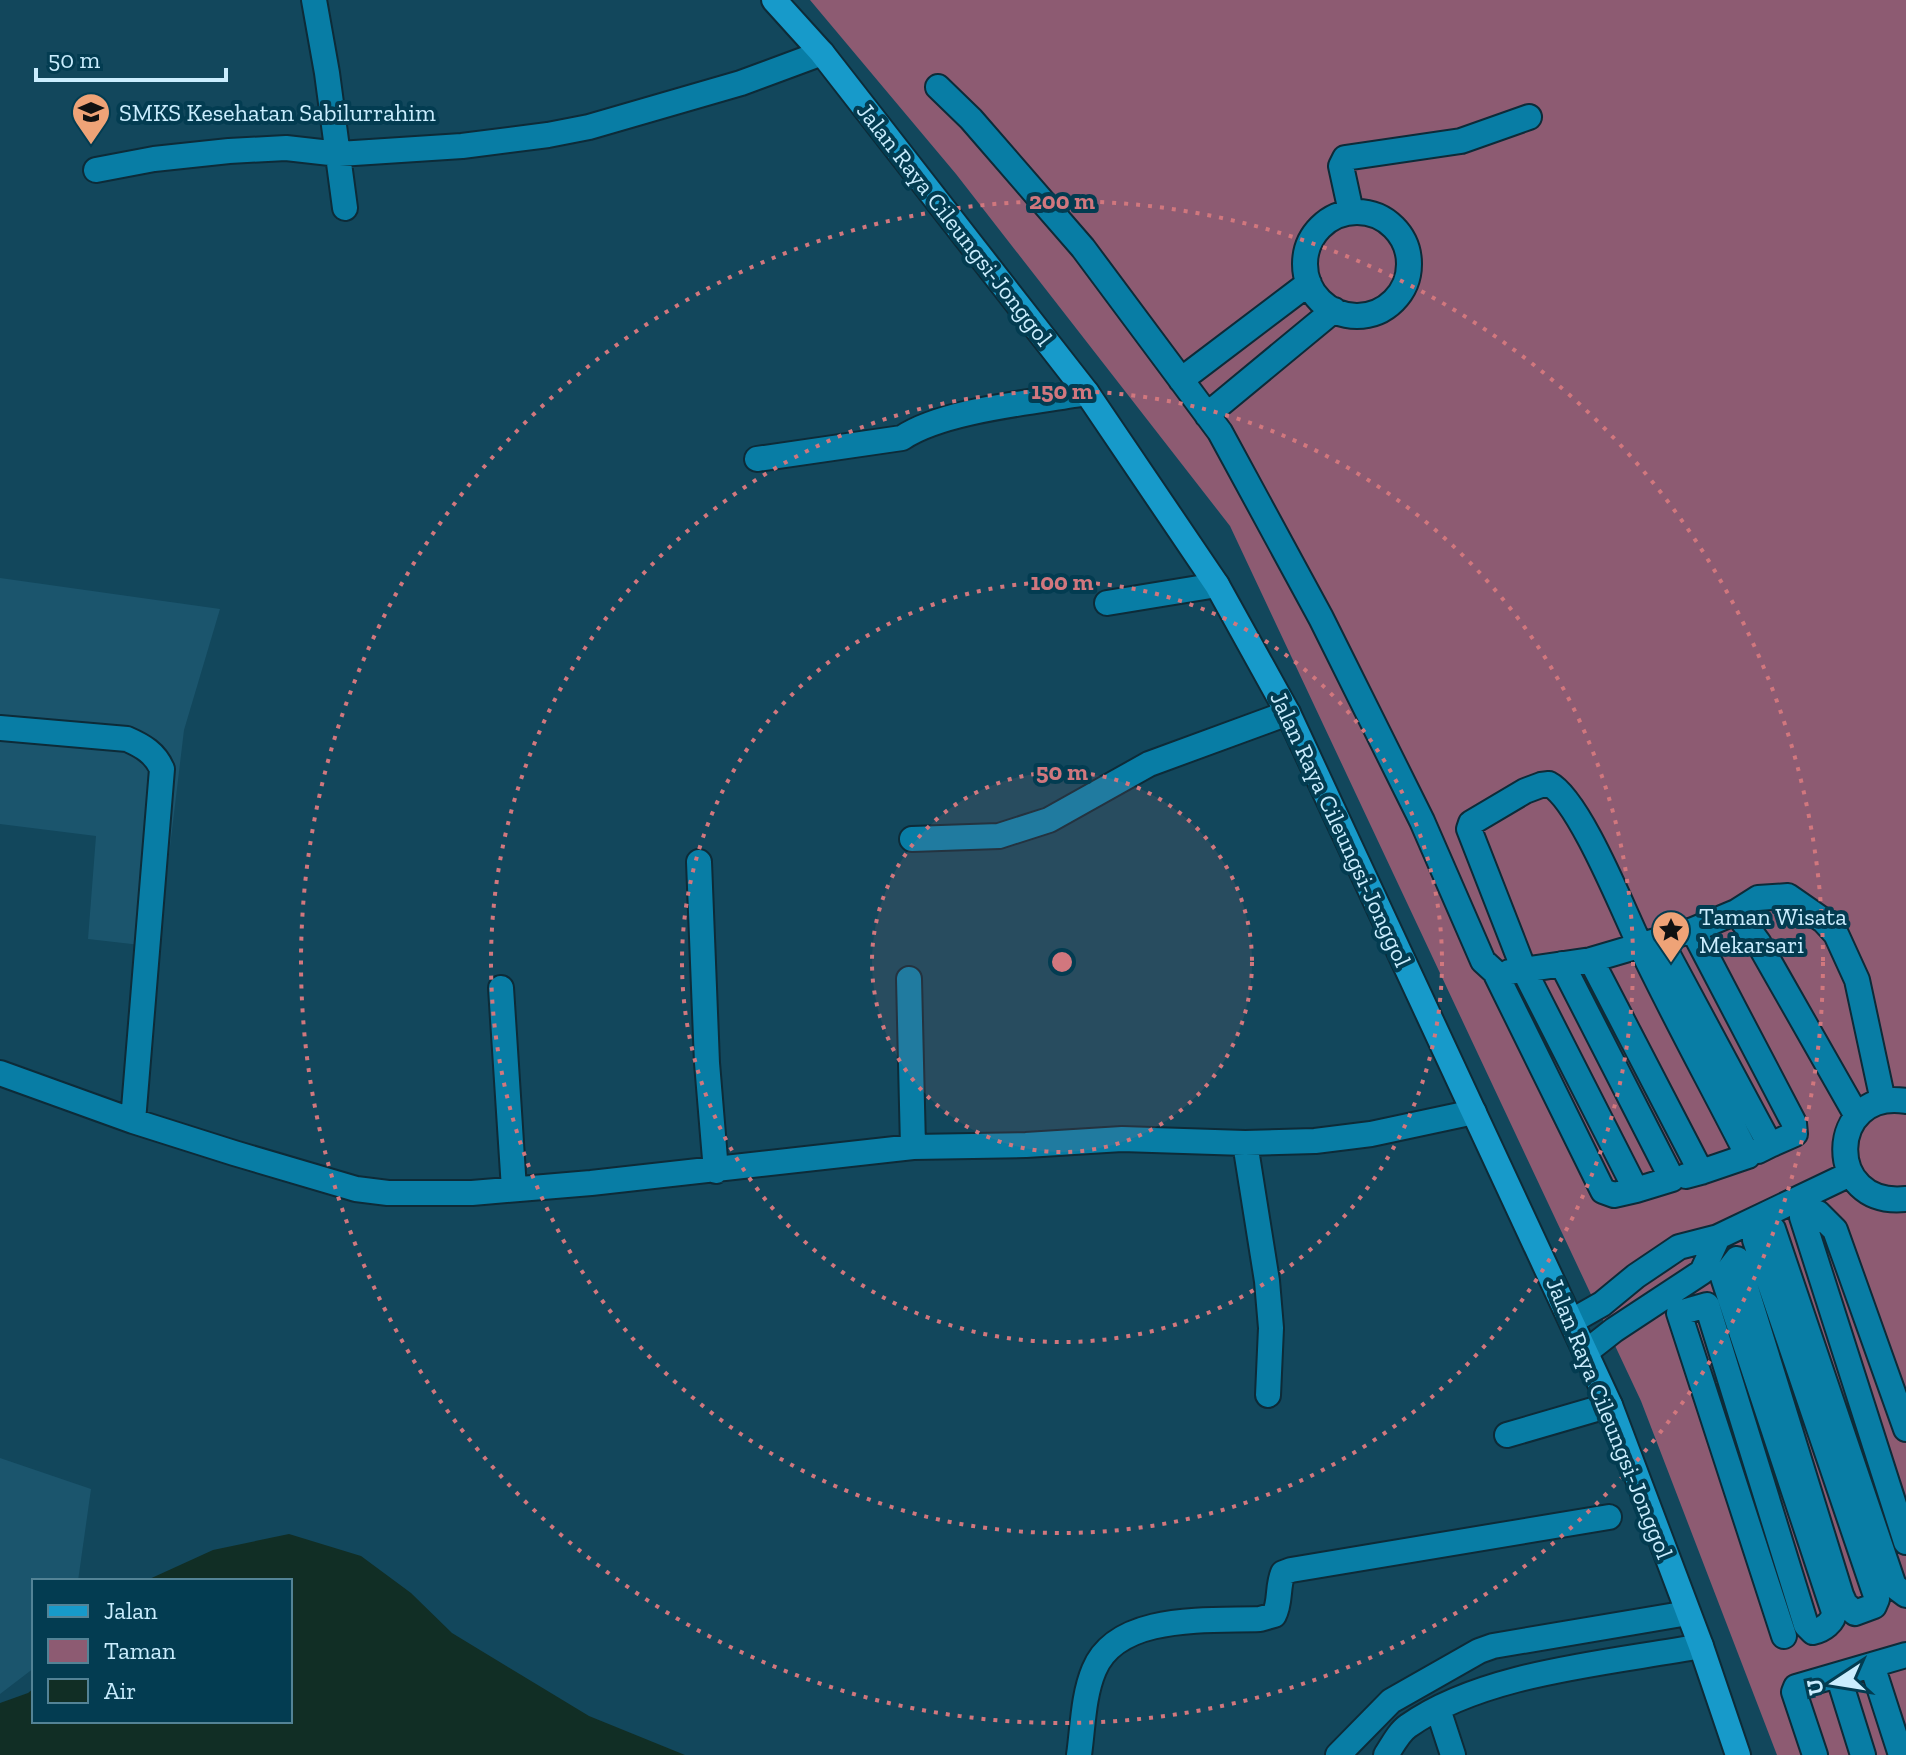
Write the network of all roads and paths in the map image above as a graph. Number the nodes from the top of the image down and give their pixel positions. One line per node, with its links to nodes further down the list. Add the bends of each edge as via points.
1 (314, 0): 6 (street)
2 (774, 0): 3 (main road, Jalan Raya Cileungsi-Jonggol)
3 (822, 53): 6 (street, via 741,83 589,127 462,146); 13 (main road, Jalan Raya Cileungsi-Jonggol)
4 (938, 87): 12 (street, via 1083,248)
5 (1529, 117): 9 (street, via 1452,143 1345,158 1341,166)
6 (339, 154): 7 (street, via 286,148 229,151); 8 (street)
7 (96, 170)
8 (345, 208)
9 (1351, 212): 10 (street, via 1327,222 1312,239 1305,260); 11 (street, via 1375,215 1397,230 1408,255 1408,273 1397,297 1376,313 1358,316)
10 (1309, 283): 11 (street); 12 (street)
11 (1334, 310): 14 (street)
12 (1181, 380): 14 (street)
13 (1087, 393): 15 (street, via 939,420 902,438); 16 (main road, Jalan Raya Cileungsi-Jonggol)
14 (1207, 415): 28 (street, via 1321,618 1422,821 1483,961)
15 (757, 459)
16 (1217, 585): 17 (street); 18 (main road, Jalan Raya Cileungsi-Jonggol)
17 (1107, 603)
18 (1288, 713): 20 (street, via 1149,764 1049,820 999,836); 33 (main road, Jalan Raya Cileungsi-Jonggol)
19 (0, 728): 35 (street, via 127,739 144,746 162,769)
20 (912, 839)
21 (699, 862): 39 (street)
22 (1736, 912): 23 (street); 32 (street, via 1758,898 1788,896 1836,934 1857,980); 34 (street)
23 (1693, 930): 24 (street); 38 (street, via 1794,1123 1795,1134)
24 (1649, 942): 25 (street); 27 (street, via 1562,793 1541,785 1471,823 1469,829); 38 (street)
25 (1591, 960): 26 (street); 40 (street)
26 (1562, 964): 27 (street); 42 (street)
27 (1524, 970): 28 (street); 44 (street)
28 (1495, 972): 44 (street, via 1603,1191 1614,1195)
29 (909, 979): 37 (street)
30 (501, 988): 43 (street)
31 (0, 1073): 35 (street)
32 (1895, 1101): 34 (street, via 1874,1104)
33 (1474, 1112): 36 (street, via 1371,1134); 51 (main road, Jalan Raya Cileungsi-Jonggol)
34 (1857, 1116): 41 (street, via 1844,1148)
35 (133, 1121): 43 (street, via 356,1189 419,1194)
36 (1245, 1143): 37 (street, via 1122,1139); 53 (street, via 1267,1281)
37 (913, 1147): 39 (street)
38 (1759, 1150): 40 (street)
39 (716, 1171): 43 (street)
40 (1701, 1172): 42 (street)
41 (1850, 1174): 45 (street, via 1870,1194); 48 (street)
42 (1672, 1179): 44 (street)
43 (514, 1189)
44 (1636, 1190)
45 (1905, 1202)
46 (1802, 1217): 47 (street); 55 (street, via 1818,1213 1835,1230); 58 (street)
47 (1764, 1235): 49 (street); 49 (street, via 1877,1599 1874,1606 1852,1611 1841,1595); 59 (street, via 1894,1586)
48 (1718, 1237): 51 (street, via 1679,1247); 52 (street, via 1702,1272)
49 (1730, 1268): 50 (street); 50 (street, via 1834,1612 1832,1621 1818,1631 1806,1625)
50 (1707, 1305): 61 (street, via 1679,1313)
51 (1572, 1321): 52 (main road, Jalan Raya Cileungsi-Jonggol)
52 (1586, 1352): 54 (main road, Jalan Raya Cileungsi-Jonggol)
53 (1268, 1395)
54 (1610, 1405): 56 (street); 60 (main road, Jalan Raya Cileungsi-Jonggol)
55 (1906, 1429)
56 (1507, 1435)
57 (1609, 1517): 68 (street, via 1291,1570 1283,1573 1274,1615 1154,1625 1133,1633 1113,1643 1095,1668)
58 (1906, 1542)
59 (1906, 1595)
60 (1688, 1613): 62 (main road, Jalan Raya Cileungsi-Jonggol); 69 (street, via 1479,1651 1391,1701)
61 (1784, 1636)
62 (1701, 1646): 67 (street, via 1506,1681); 72 (main road, Jalan Raya Cileungsi-Jonggol)
63 (1906, 1655): 64 (street)
64 (1872, 1665): 65 (street); 76 (street)
65 (1838, 1675): 66 (street); 75 (street)
66 (1808, 1684): 73 (street, via 1794,1692); 74 (street)
67 (1438, 1709): 70 (street, via 1405,1727); 71 (street)
68 (1079, 1755)
69 (1338, 1755)
70 (1386, 1755)
71 (1453, 1755)
72 (1738, 1755)
73 (1815, 1755)
74 (1832, 1755)
75 (1863, 1755)
76 (1901, 1755)

